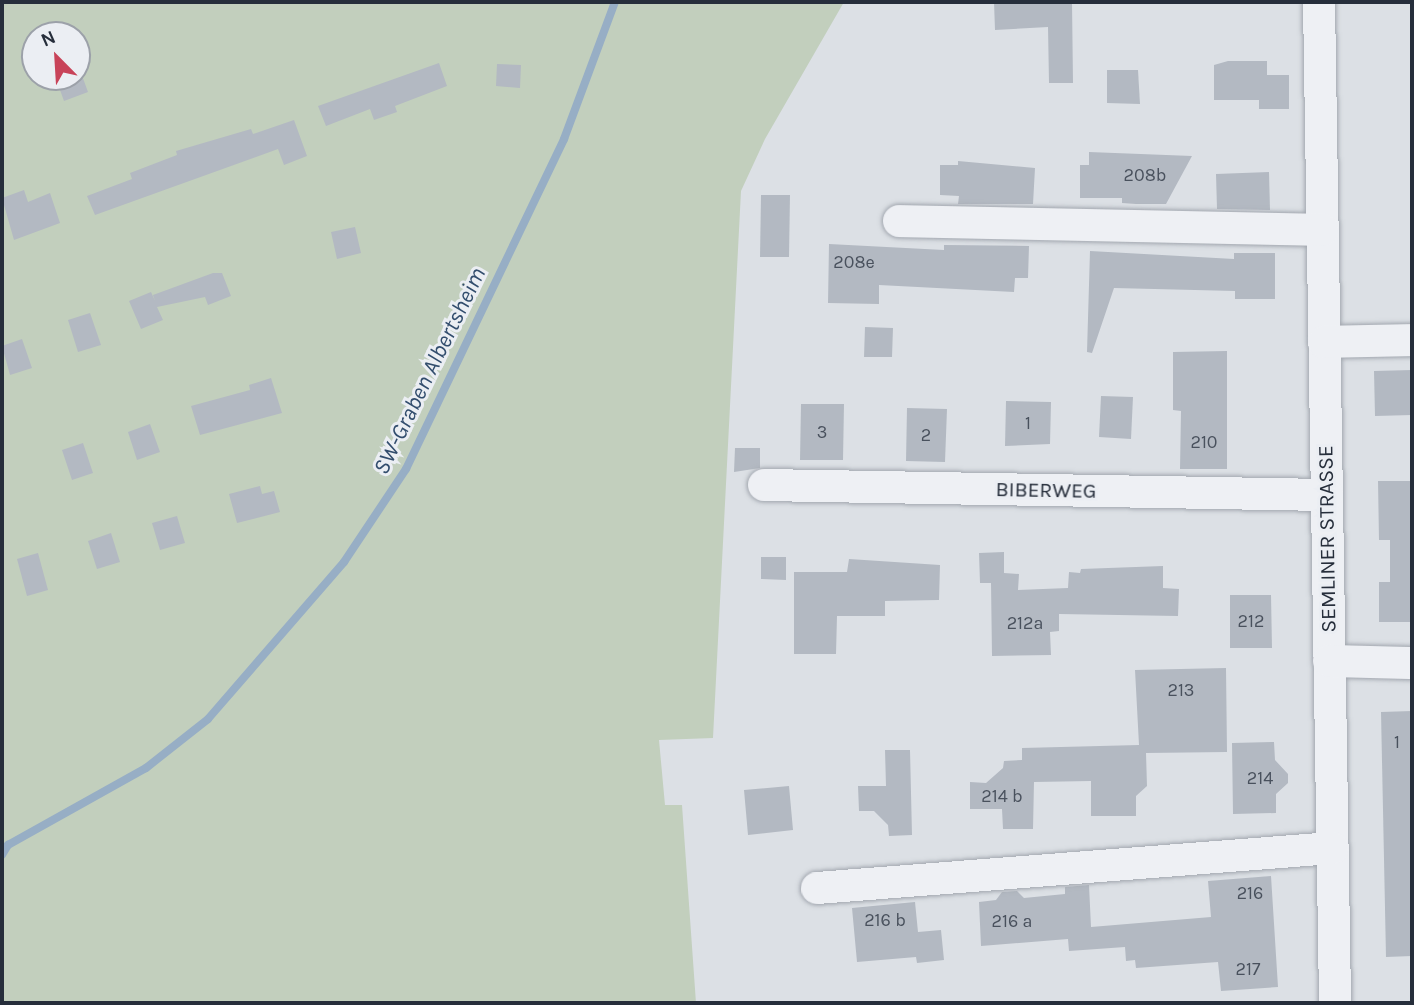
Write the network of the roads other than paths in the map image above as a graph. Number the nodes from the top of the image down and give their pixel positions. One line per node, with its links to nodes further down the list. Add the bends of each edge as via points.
1 (1319, 2): 3 (street, SEMLINER STRASSE)
2 (899, 221): 3 (street)
3 (1323, 230): 5 (street, SEMLINER STRASSE)
4 (1412, 340): 5 (street)
5 (1325, 342): 7 (street, SEMLINER STRASSE)
6 (764, 485): 7 (street, BIBERWEG)
7 (1327, 495): 8 (street, SEMLINER STRASSE)
8 (1329, 661): 9 (street); 10 (street, SEMLINER STRASSE)
9 (1412, 663)
10 (1332, 848): 11 (street); 12 (street, SEMLINER STRASSE)
11 (817, 888)
12 (1335, 1003)

